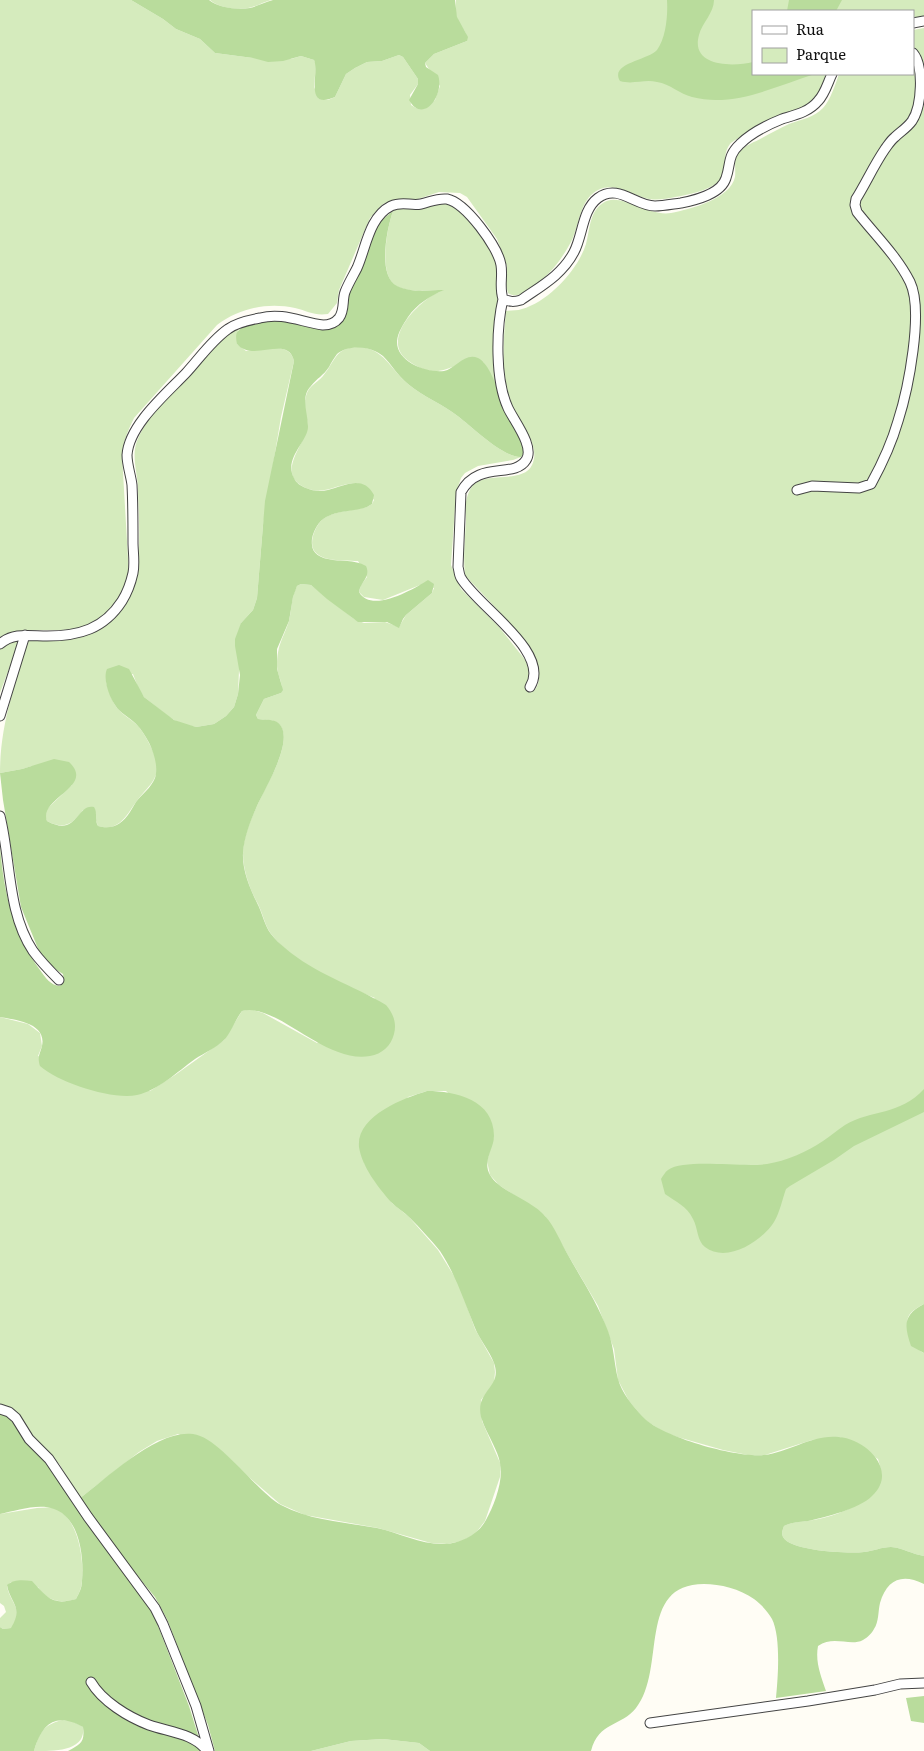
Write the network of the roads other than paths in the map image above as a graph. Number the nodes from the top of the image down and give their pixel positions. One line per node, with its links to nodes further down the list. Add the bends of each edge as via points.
1 (914, 54): 4 (street, via 921,67 923,84 917,109 906,129 884,151 855,205 911,283 915,303 914,345 898,421 871,484 859,488 812,486)
2 (832, 75): 3 (street, via 819,100 808,110 764,127 739,145 731,154 726,179 714,192 655,206 625,195 604,194 590,206 574,252 560,272 521,300 511,302)
3 (503, 299): 5 (street, via 498,255 463,207 450,200 438,199 421,204 403,203 387,209 370,232 344,295 338,319 323,325 275,315 234,326 206,350 140,423 130,440 127,456 132,484 133,572 117,608 105,622 80,633); 7 (street, via 498,352 501,381 505,401 529,453 522,465 480,474 465,484 461,492 458,567 460,577 470,590 524,648 535,673)
4 (797, 490)
5 (25, 635): 6 (street, via 5,639); 8 (street)
6 (0, 644)
7 (530, 687)
8 (0, 716)
9 (0, 816): 10 (street, via 17,914 32,950)
10 (59, 980)
11 (0, 1409): 15 (street, via 16,1418 29,1439 49,1459 155,1608 196,1706)
12 (91, 1682): 15 (street, via 112,1704 131,1716 198,1741)
13 (924, 1683): 14 (street)
14 (650, 1723)
15 (208, 1751)

